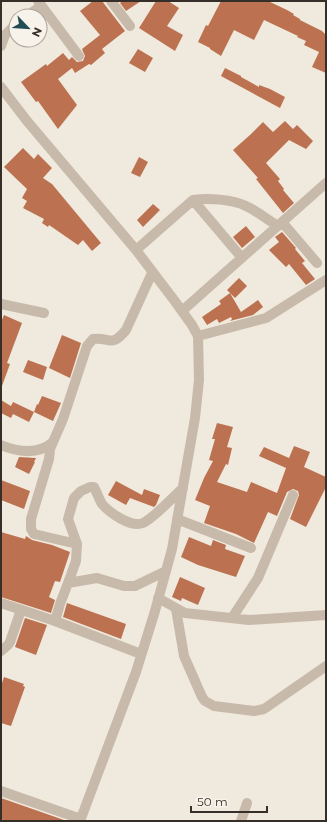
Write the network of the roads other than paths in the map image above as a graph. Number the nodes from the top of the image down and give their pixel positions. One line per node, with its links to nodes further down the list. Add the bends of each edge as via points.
1 (111, 1): 3 (street)
2 (40, 3): 6 (street)
3 (130, 26)
4 (8, 32): 5 (street)
5 (1, 46)
6 (79, 56)
7 (1, 87): 11 (street)
8 (326, 183): 10 (street)
9 (193, 200): 10 (street, via 241,204); 11 (street); 12 (street)
10 (280, 224): 12 (street); 13 (street)
11 (136, 250): 14 (street)
12 (242, 258): 17 (street)
13 (317, 263)
14 (152, 273): 17 (street); 20 (street, via 120,338 112,341 93,339 87,346)
15 (326, 280): 19 (street, via 266,318)
16 (1, 304): 18 (street)
17 (182, 311): 19 (street)
18 (44, 313)
19 (198, 336): 22 (street, via 195,418)
20 (53, 442): 21 (street, via 46,447 30,451); 25 (street, via 31,519 31,529 34,534)
21 (1, 445)
22 (182, 488): 24 (street); 25 (street, via 148,520 139,524 112,513 101,503 94,487 81,491 74,498 68,519)
23 (293, 495): 34 (street, via 258,578)
24 (177, 519): 26 (street); 27 (street)
25 (77, 544): 28 (street, via 76,561)
26 (251, 548)
27 (166, 570): 28 (street, via 135,586 124,586 97,578); 29 (street)
28 (68, 583): 35 (street)
29 (158, 598): 31 (street); 37 (street)
30 (1, 603): 32 (street)
31 (176, 609): 34 (street, via 190,614); 38 (street, via 184,656 202,696 209,704 254,711 264,709)
32 (21, 610): 35 (street); 36 (street, via 10,642)
33 (326, 615): 34 (street, via 255,620)
34 (232, 618)
35 (55, 621): 37 (street)
36 (1, 651)
37 (141, 654): 41 (street)
38 (326, 666)
39 (1, 792): 41 (street)
40 (247, 803): 42 (street)
41 (80, 820)
42 (241, 821)

